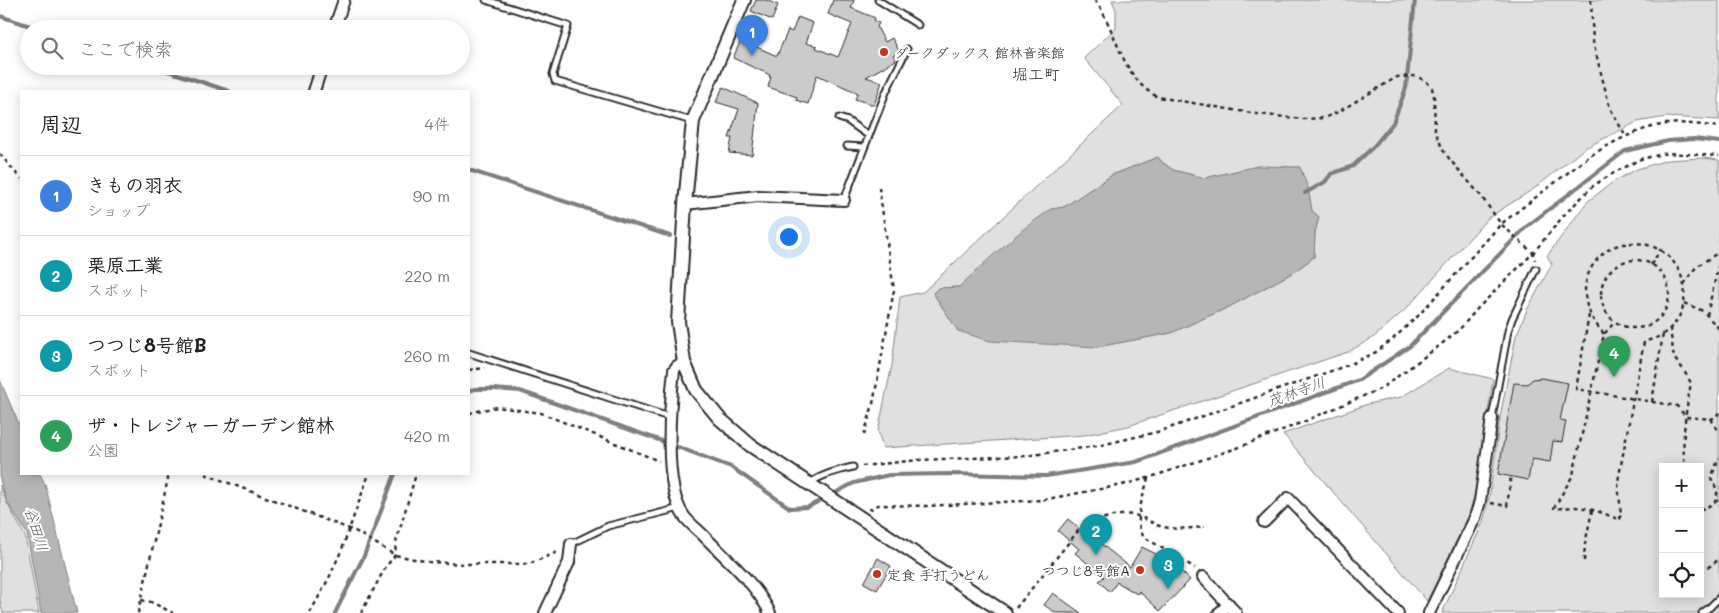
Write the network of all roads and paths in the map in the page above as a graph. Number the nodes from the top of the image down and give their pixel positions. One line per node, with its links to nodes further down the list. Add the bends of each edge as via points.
1 (344, 0): 7 (street)
2 (486, 0): 13 (lane, via 568,26 553,74 555,82)
3 (744, 0): 13 (street)
4 (878, 0): 8 (lane)
5 (1094, 0): 25 (path, via 1136,80 1147,92 1158,97 1257,114 1324,118 1397,77 1416,76 1426,81 1434,96 1435,131 1443,150)
6 (1591, 0): 16 (path, via 1593,42 1610,108)
7 (337, 20)
8 (918, 25)
9 (908, 49): 15 (lane)
10 (319, 75): 11 (street)
11 (314, 90)
12 (839, 118): 15 (lane)
13 (693, 121): 24 (street)
14 (1719, 126): 16 (path, via 1662,125)
15 (869, 136): 18 (lane)
16 (1626, 137): 25 (path, via 1587,158)
17 (847, 146): 18 (lane)
18 (864, 147): 23 (lane)
19 (0, 154): 21 (path)
20 (1719, 156): 27 (path, via 1667,153 1640,159 1594,185)
21 (20, 178)
22 (879, 188): 54 (path, via 894,290 873,404)
23 (844, 200): 24 (street, via 758,196)
24 (685, 204): 43 (street, via 678,322)
25 (1501, 224): 27 (path); 58 (path, via 1418,316 1376,352 1351,364 1161,431 1097,446 1024,456 918,460)
26 (1661, 249): 31 (path); 33 (path, via 1673,260); 35 (path, via 1630,242 1601,255 1585,283)
27 (1533, 253): 64 (path, via 1459,330 1382,388 1237,448)
28 (1719, 253): 29 (path); 33 (path, via 1696,266)
29 (1719, 258)
30 (1719, 263): 36 (path)
31 (1651, 265): 37 (path, via 1636,260 1625,262 1608,274 1601,294 1608,314); 37 (path, via 1663,275 1668,286 1665,309 1658,319 1637,328)
32 (1536, 269): 50 (lane, via 1508,331)
33 (1684, 284): 34 (path)
34 (1684, 304): 36 (path); 38 (path)
35 (1589, 315): 41 (path); 44 (path, via 1576,389)
36 (1707, 315): 39 (path)
37 (1615, 322): 41 (path)
38 (1670, 328): 40 (path); 49 (path, via 1674,358 1691,383)
39 (1719, 329)
40 (1663, 333): 45 (path, via 1644,342); 46 (path)
41 (1604, 334): 44 (path)
42 (470, 353): 52 (lane)
43 (684, 362): 52 (street, via 674,370); 65 (street, via 696,390 719,418 750,445)
44 (1591, 392): 45 (path); 69 (path, via 1572,476 1554,508)
45 (1634, 398): 46 (path); 69 (path, via 1618,481 1620,520)
46 (1652, 402): 49 (path, via 1676,406)
47 (1719, 412): 51 (path, via 1716,418)
48 (470, 413): 56 (path, via 497,407 541,413)
49 (1686, 417): 51 (path); 57 (path)
50 (1492, 418): 66 (street)
51 (1711, 419): 53 (path)
52 (670, 420): 56 (street)
53 (1719, 432)
54 (864, 435)
55 (1719, 458): 68 (path, via 1711,478 1717,490 1717,500)
56 (671, 462): 67 (street, via 675,496)
57 (1684, 463)
58 (853, 467): 65 (lane)
59 (169, 475): 82 (path)
60 (208, 475): 74 (path)
61 (369, 475): 74 (path)
62 (416, 475): 76 (path)
63 (1511, 476): 66 (path, via 1507,506)
64 (1148, 478): 70 (path, via 1042,500 878,505); 71 (path)
65 (808, 484): 90 (street)
66 (1480, 501): 95 (street)
67 (680, 508): 75 (lane, via 608,526); 89 (street, via 684,517 755,587)
68 (1704, 508)
69 (1592, 510): 78 (path)
70 (868, 511)
71 (1139, 516): 73 (path, via 1161,526 1182,529); 80 (path, via 1139,528 1144,537); 91 (path, via 1128,514 1082,526)
72 (1264, 522): 94 (street, via 1288,498)
73 (1205, 527)
74 (350, 529): 76 (path); 86 (path)
75 (571, 544): 76 (path, via 529,564 429,562); 88 (street, via 569,562)
76 (395, 555): 87 (path)
77 (1719, 558): 79 (path)
78 (1584, 561)
79 (1704, 568)
80 (1203, 576): 83 (street)
81 (1719, 598): 96 (lane)
82 (141, 600): 84 (path); 85 (path)
83 (1229, 604): 92 (street); 93 (street)
84 (138, 613)
85 (173, 613)
86 (310, 613)
87 (361, 613)
88 (545, 613)
89 (770, 613)
90 (1005, 613)
91 (1012, 613)
92 (1219, 613)
93 (1236, 613)
94 (1398, 613)
95 (1429, 613)
96 (1702, 613)

